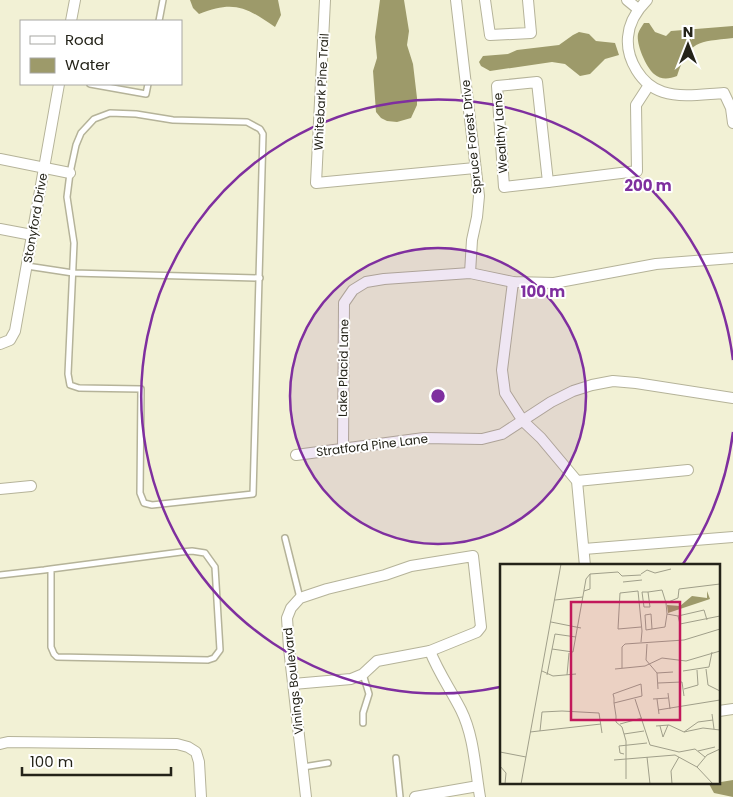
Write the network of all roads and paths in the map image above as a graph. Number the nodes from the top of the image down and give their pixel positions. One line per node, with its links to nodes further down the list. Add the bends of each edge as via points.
1 (75, 0): 10 (street)
2 (163, 0): 11 (lane)
3 (325, 0): 20 (street, Whitebark Pine Trail, via 316,183)
4 (456, 0): 20 (street, Spruce Forest Drive)
5 (485, 0): 6 (street, via 490,35 531,33)
6 (528, 0)
7 (627, 0): 9 (street)
8 (647, 0): 9 (street)
9 (638, 9): 15 (street, via 628,44 637,71)
10 (71, 20)
11 (159, 20)
12 (60, 85): 19 (street, Stonyford Drive)
13 (96, 85): 14 (lane, via 146,94)
14 (148, 85)
15 (649, 85): 16 (street, via 663,92 684,95); 22 (street, Wealthy Lane, via 636,104 637,171)
16 (728, 92): 17 (street)
17 (733, 123)
18 (0, 159): 19 (street)
19 (44, 168): 21 (street); 24 (street, Stonyford Drive)
20 (475, 168): 28 (street, Spruce Forest Drive, via 479,196)
21 (70, 173): 27 (lane, via 67,197 74,242); 29 (lane, via 81,133 94,119 110,114 254,124 264,140)
22 (548, 182): 22 (street, Wealthy Lane, via 504,187 497,86 537,82)
23 (0, 229): 24 (street)
24 (32, 235): 26 (street, Stonyford Drive)
25 (733, 258): 30 (street, via 656,264 554,283)
26 (26, 266): 27 (lane); 31 (street, Stonyford Drive, via 13,336)
27 (73, 273): 29 (lane); 29 (lane, via 70,385 141,389 140,493 144,503 152,505 254,494)
28 (470, 273): 30 (street); 34 (street, Lake Placid Lane, via 384,278 366,282 353,290 344,303)
29 (260, 278)
30 (513, 282): 33 (street, via 502,370 505,393)
31 (0, 344)
32 (733, 398): 33 (street, Stratford Pine Lane, via 613,382 573,391)
33 (523, 421): 34 (street, Stratford Pine Lane, via 502,434 482,439 424,438); 37 (street)
34 (343, 448): 35 (street, Stratford Pine Lane)
35 (296, 455)
36 (688, 470): 37 (street)
37 (577, 481): 42 (street)
38 (31, 486): 39 (street)
39 (0, 489)
40 (733, 537): 42 (street)
41 (285, 538): 46 (lane)
42 (584, 549): 43 (street)
43 (585, 564)
44 (51, 569): 44 (lane, via 192,551 205,553 215,567 220,650 208,660 57,657 51,648); 45 (lane)
45 (0, 575)
46 (300, 598): 47 (street, via 411,566 473,556 480,630); 49 (street, Vinings Boulevard, via 287,618)
47 (430, 651): 48 (street, via 377,662); 57 (street, via 469,730)
48 (363, 674): 49 (street, via 352,679); 52 (lane, via 369,694)
49 (293, 684): 56 (street, Vinings Boulevard)
50 (733, 709): 51 (street)
51 (720, 712)
52 (363, 723)
53 (0, 744): 58 (street, via 177,744 196,752)
54 (396, 758): 60 (lane)
55 (328, 763): 56 (lane)
56 (302, 767): 59 (street, Vinings Boulevard)
57 (478, 786): 61 (street); 62 (street)
58 (201, 797)
59 (306, 797)
60 (400, 797)
61 (415, 797)
62 (480, 797)

